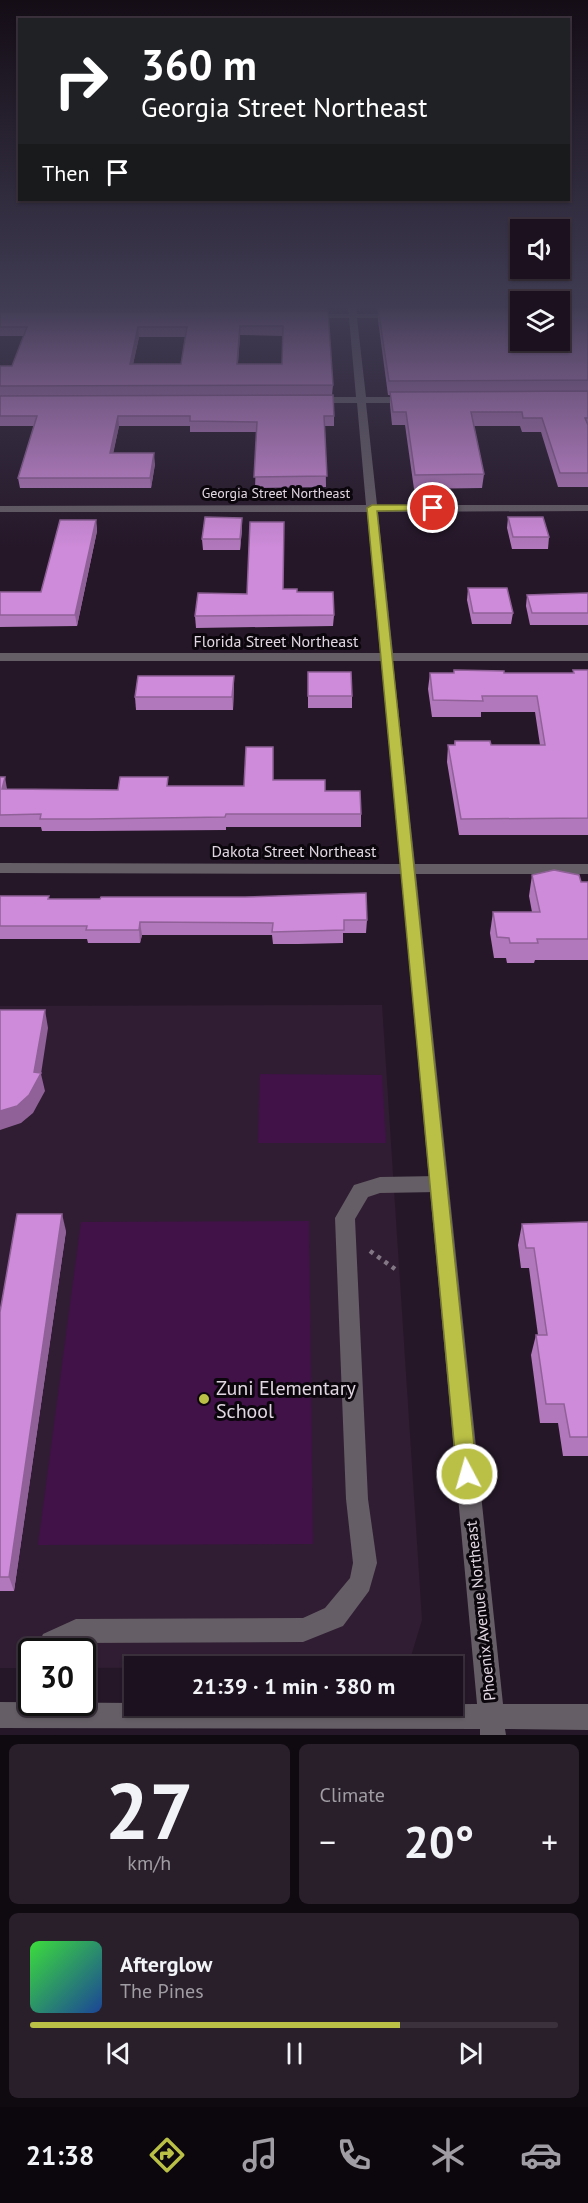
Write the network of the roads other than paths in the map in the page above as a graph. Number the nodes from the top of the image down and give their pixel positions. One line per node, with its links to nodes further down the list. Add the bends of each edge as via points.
1 (359, 386): 3 (street, Phoenix Avenue Northeast)
2 (309, 400): 3 (street)
3 (360, 400): 4 (street); 5 (street, Phoenix Avenue Northeast)
4 (423, 400)
5 (372, 508): 6 (street, Georgia Street Northeast); 7 (street, Georgia Street Northeast); 9 (street, Phoenix Avenue Northeast)
6 (588, 508)
7 (0, 509)
8 (0, 657): 9 (street, Florida Street Northeast)
9 (387, 657): 10 (street, Florida Street Northeast); 13 (street, Phoenix Avenue Northeast)
10 (588, 657)
11 (0, 868): 13 (street, Dakota Street Northeast)
12 (588, 869): 13 (street, Dakota Street Northeast)
13 (406, 870): 14 (street, Phoenix Avenue Northeast)
14 (438, 1184): 15 (street, via 380,1185 361,1191 345,1218 357,1499 365,1563 361,1583 334,1617 303,1630 76,1631); 20 (street, Phoenix Avenue Northeast)
15 (62, 1638)
16 (0, 1715): 17 (street)
17 (18, 1715)
18 (68, 1716): 20 (street)
19 (588, 1717): 20 (street)
20 (492, 1726)

